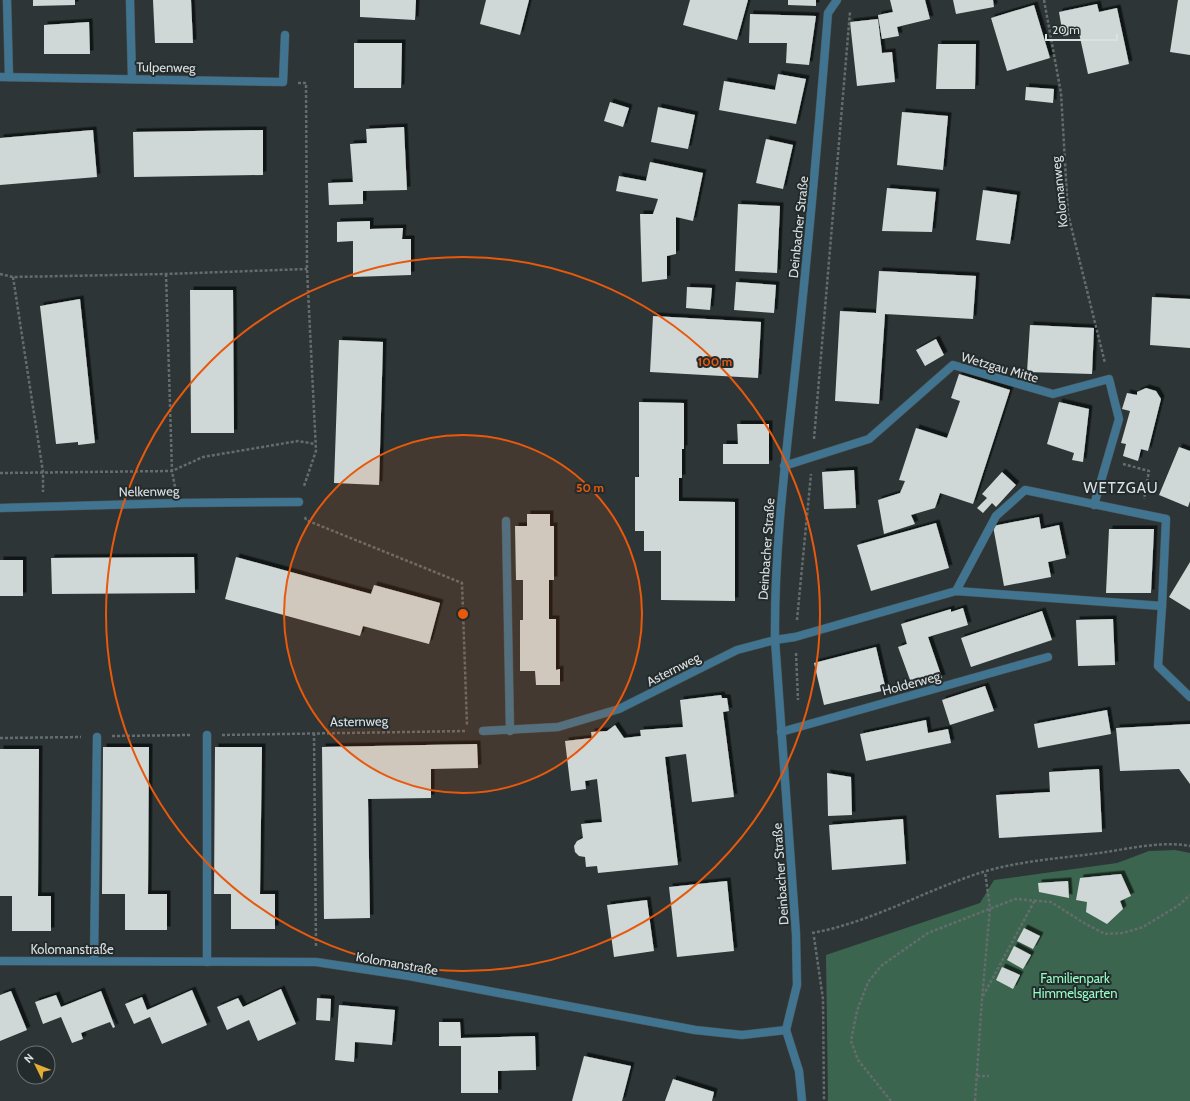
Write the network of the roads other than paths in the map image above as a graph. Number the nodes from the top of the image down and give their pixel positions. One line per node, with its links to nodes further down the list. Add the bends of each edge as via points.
1 (7, 0): 6 (street)
2 (130, 0): 7 (street)
3 (837, 0): 8 (street, Deinbacher Straße, via 828,13 813,200)
4 (285, 34): 7 (street, Tulpenweg, via 284,82)
5 (0, 77): 6 (street, Tulpenweg)
6 (9, 77): 7 (street, Tulpenweg)
7 (132, 79)
8 (784, 466): 10 (street, Wetzgau Mitte, via 869,439 953,365 1053,394 1109,379 1119,419); 15 (street, Deinbacher Straße, via 774,593)
9 (299, 502): 11 (street, Nelkenweg)
10 (1094, 505): 13 (street, via 1025,490 996,516); 14 (street, via 1166,519)
11 (0, 508)
12 (506, 521): 19 (street)
13 (956, 592): 14 (street); 15 (street, via 795,637)
14 (1162, 606): 17 (street, via 1158,666)
15 (775, 640): 19 (street, Asternweg, via 737,650 619,709 558,727); 20 (street, Deinbacher Straße)
16 (1048, 657): 20 (street, Holderweg)
17 (1190, 697)
18 (484, 731): 19 (street, Asternweg)
19 (510, 731)
20 (781, 732): 26 (street, Deinbacher Straße, via 797,985)
21 (207, 735): 25 (street)
22 (97, 737): 24 (street)
23 (0, 961): 24 (street, Kolomanstraße)
24 (94, 961): 25 (street, Kolomanstraße)
25 (207, 962): 26 (street, Kolomanstraße, via 316,962 409,976 695,1030 742,1035)
26 (786, 1030): 27 (street, via 800,1072)
27 (802, 1101)

